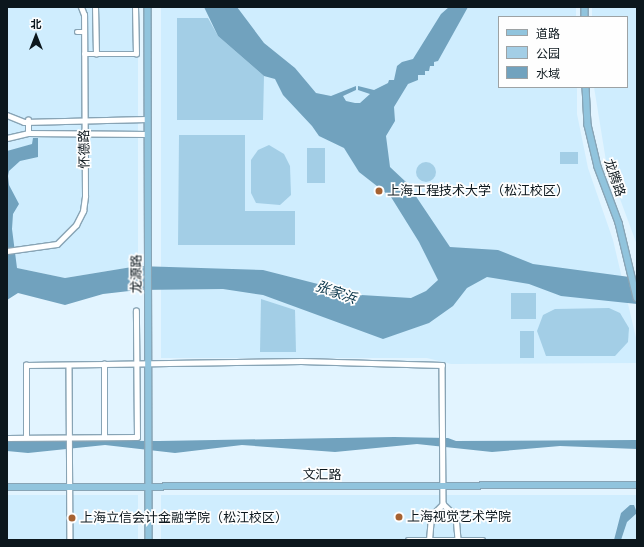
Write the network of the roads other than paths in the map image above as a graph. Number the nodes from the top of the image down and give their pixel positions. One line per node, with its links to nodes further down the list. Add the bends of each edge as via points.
1 (81, 7): 5 (street, 怀德路)
2 (95, 7): 6 (street)
3 (135, 7): 10 (street, via 136,54)
4 (148, 7): 14 (main road, 龙源路)
5 (84, 20): 6 (street); 8 (street, 怀德路)
6 (95, 20): 10 (street)
7 (77, 32): 8 (street)
8 (84, 32): 9 (street, 怀德路)
9 (84, 54): 10 (street); 13 (street, 怀德路)
10 (96, 54)
11 (586, 88): 21 (main road, 龙腾路, via 588,125 598,167 619,223)
12 (7, 115): 15 (street, via 24,122)
13 (84, 119): 14 (street); 15 (street); 17 (street, 怀德路)
14 (147, 119): 18 (main road, 龙源路)
15 (28, 120): 16 (street)
16 (28, 133): 17 (street); 19 (street)
17 (85, 134): 18 (street); 20 (street, 怀德路, via 85,196 76,225 57,244)
18 (147, 134): 23 (main road, 龙源路)
19 (7, 138)
20 (7, 251)
21 (637, 298)
22 (136, 311): 25 (street)
23 (148, 363): 25 (street); 31 (street, via 301,361 442,365); 34 (main road, 龙源路)
24 (104, 364): 25 (street); 26 (street); 29 (street)
25 (136, 364): 29 (street, via 137,437)
26 (69, 365): 27 (street, via 26,365); 28 (street)
27 (26, 437): 28 (street); 30 (street)
28 (69, 437): 29 (street); 33 (street)
29 (104, 437)
30 (7, 438)
31 (442, 485): 32 (main road, 文汇路); 34 (main road, 文汇路); 36 (street)
32 (637, 485)
33 (70, 486): 34 (main road, 文汇路); 35 (main road, 文汇路); 39 (street)
34 (148, 486): 40 (main road, 龙源路)
35 (7, 487)
36 (443, 504): 37 (street, via 431,516); 38 (street, via 456,516)
37 (429, 539): 38 (street); 41 (street)
38 (458, 539): 42 (street)
39 (70, 540)
40 (149, 540)
41 (408, 540)
42 (483, 540)

